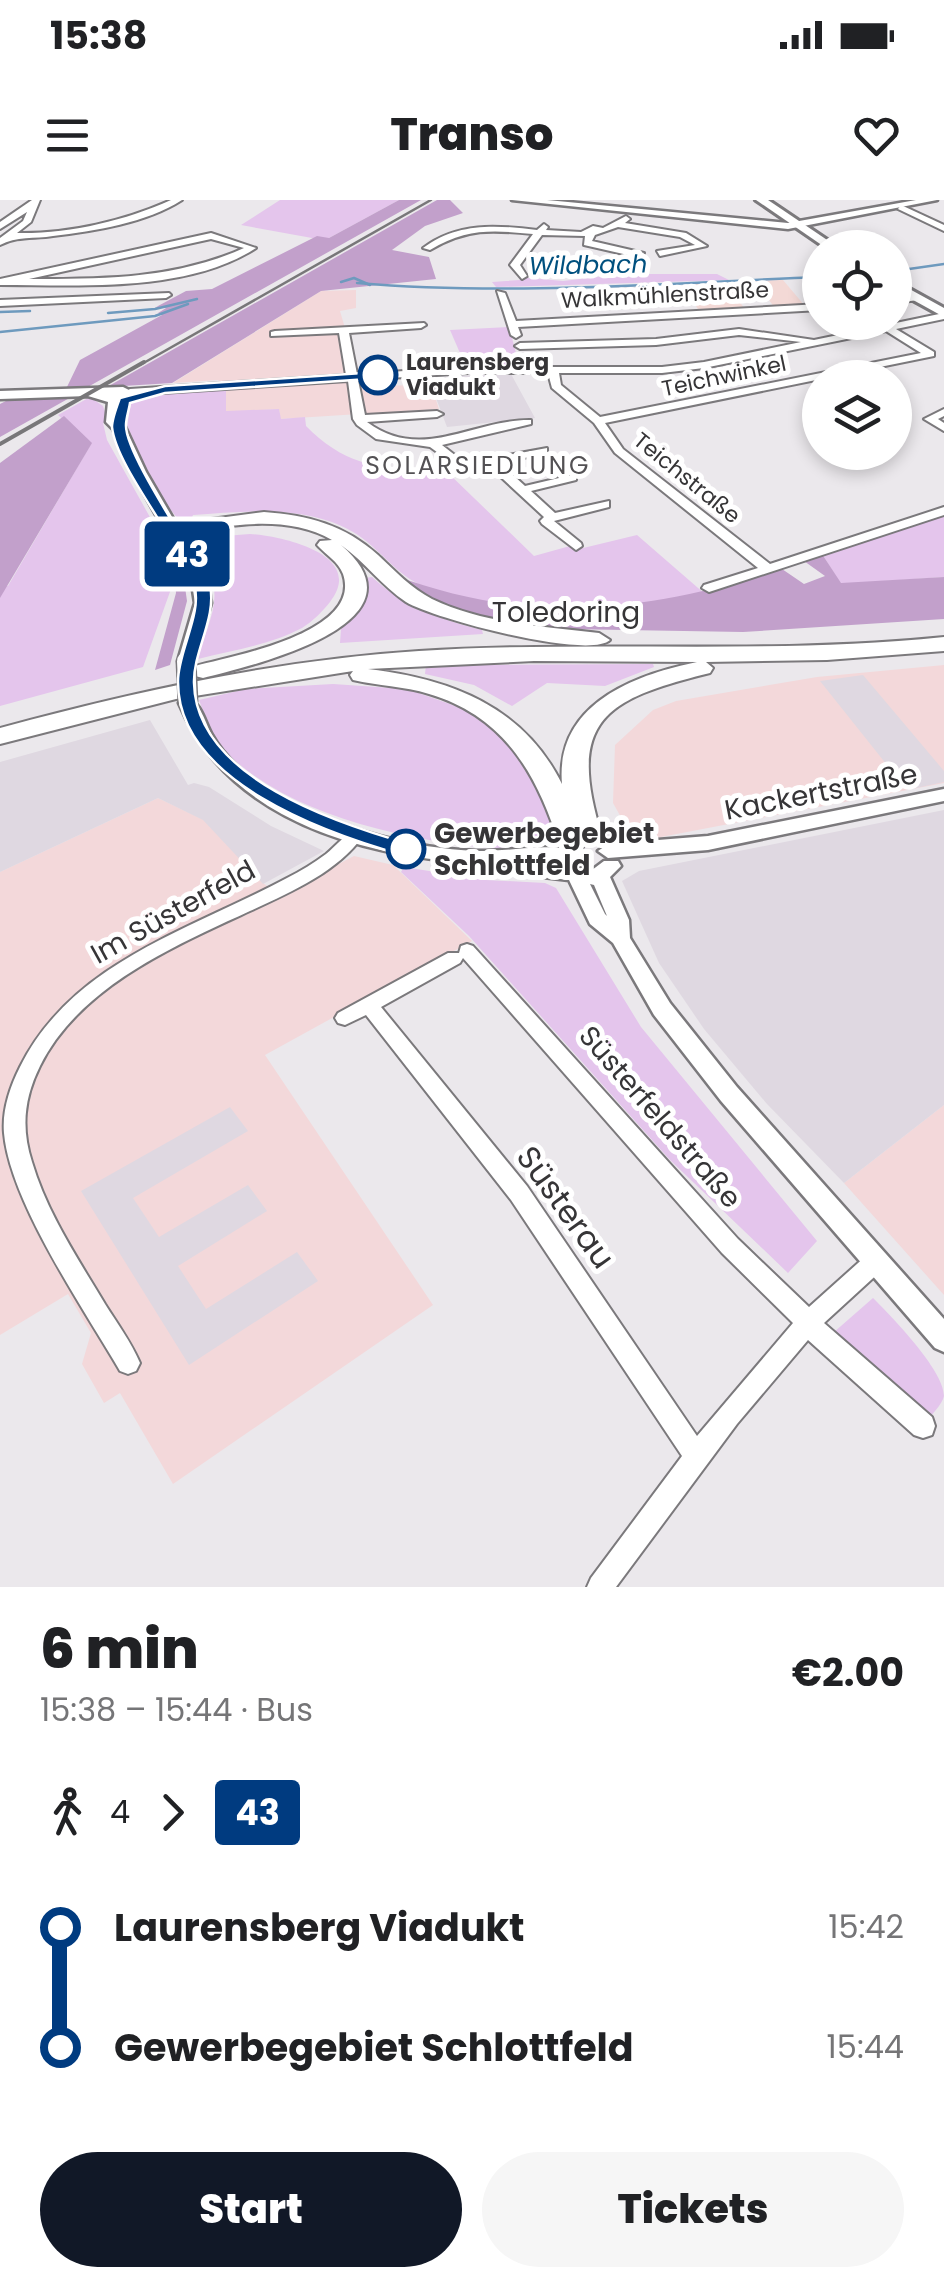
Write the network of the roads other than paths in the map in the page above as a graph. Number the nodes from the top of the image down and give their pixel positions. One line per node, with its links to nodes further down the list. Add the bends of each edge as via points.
1 (178, 200): 17 (street, via 44,235)
2 (517, 200): 5 (street)
3 (760, 200): 10 (main road)
4 (932, 200): 7 (street)
5 (547, 202): 8 (street)
6 (34, 203): 11 (street); 17 (street, via 27,222)
7 (901, 206): 10 (street); 13 (street)
8 (626, 218): 9 (street); 14 (street); 16 (street, via 662,237)
9 (692, 218): 10 (street); 16 (street)
10 (800, 225): 15 (main road)
11 (0, 226)
12 (544, 226): 14 (street); 19 (street, via 464,222); 22 (street, via 514,265)
13 (944, 228)
14 (593, 229): 20 (street, via 587,243)
15 (807, 230)
16 (686, 232): 20 (street, via 700,249)
17 (11, 236): 18 (street)
18 (0, 242)
19 (427, 248)
20 (651, 254): 21 (street)
21 (610, 262)
22 (522, 276)
23 (2, 282): 23 (street, via 182,275 252,248 211,236)
24 (500, 293): 33 (street)
25 (166, 295): 29 (street)
26 (912, 296): 28 (main road)
27 (912, 298): 28 (street)
28 (915, 298): 31 (main road)
29 (0, 303)
30 (802, 308): 33 (street, Walkmühlenstraße)
31 (944, 315): 32 (street)
32 (912, 323)
33 (513, 324): 40 (street)
34 (421, 326): 35 (street)
35 (342, 330): 36 (street); 43 (street)
36 (275, 334)
37 (832, 340): 39 (street)
38 (908, 340): 49 (street, Teichwinkel, via 930,354)
39 (821, 342): 40 (street, via 739,332); 42 (street, via 662,370)
40 (520, 346): 41 (street)
41 (526, 369): 42 (street); 43 (street)
42 (554, 369): 49 (street, Teichstraße, via 562,393)
43 (355, 381): 45 (street, via 186,386); 48 (street)
44 (0, 395): 45 (street)
45 (121, 396): 60 (street, via 112,422)
46 (944, 412): 51 (street, via 930,419)
47 (438, 414): 48 (street)
48 (359, 419): 52 (street, via 380,437)
49 (598, 421): 62 (street, Teichstraße, via 619,451)
50 (527, 422): 52 (street)
51 (944, 428)
52 (434, 444): 54 (street, via 463,468)
53 (542, 450): 54 (street)
54 (493, 463): 56 (street)
55 (572, 477): 56 (street)
56 (522, 490): 59 (street)
57 (605, 504): 59 (street)
58 (944, 510): 62 (street)
59 (552, 518): 61 (street, via 546,521)
60 (176, 534): 65 (highway, via 234,519 304,524 353,544 393,584 441,611); 68 (street, via 204,596); 68 (highway, via 248,529 308,537 341,556 355,587 345,612 320,634)
61 (576, 546)
62 (767, 568): 63 (street)
63 (709, 588)
64 (944, 629): 65 (highway, Toledoring, via 806,642)
65 (612, 642): 68 (highway, Toledoring, via 476,642)
66 (944, 644): 67 (highway, Toledoring)
67 (822, 655): 69 (highway, Toledoring, via 460,656); 74 (highway, via 678,672 608,703 580,739 574,767)
68 (188, 668): 70 (highway); 73 (street, bridge, via 188,704 228,766 288,807)
69 (280, 673): 71 (highway, via 142,698); 74 (highway, via 408,681 479,705 523,737 539,760)
70 (0, 721)
71 (0, 736)
72 (944, 795): 74 (street, Kackertstraße, via 708,843 696,852)
73 (356, 836): 74 (street, via 487,866); 77 (street, Im Süsterfeld, via 321,867 142,957 86,995 45,1036)
74 (586, 860): 78 (street, via 643,980)
75 (369, 1005): 76 (street); 79 (street, Süsterfeldstraße, via 460,954); 83 (street, Süsterau, via 519,1193)
76 (346, 1018)
77 (7, 1115): 81 (street, Im Süsterfeld, via 47,1222)
78 (875, 1262): 79 (street); 80 (street)
79 (808, 1324): 82 (street, Süsterfeldstraße); 83 (street)
80 (944, 1340)
81 (128, 1363)
82 (922, 1426)
83 (699, 1455): 84 (street)
84 (600, 1587)

